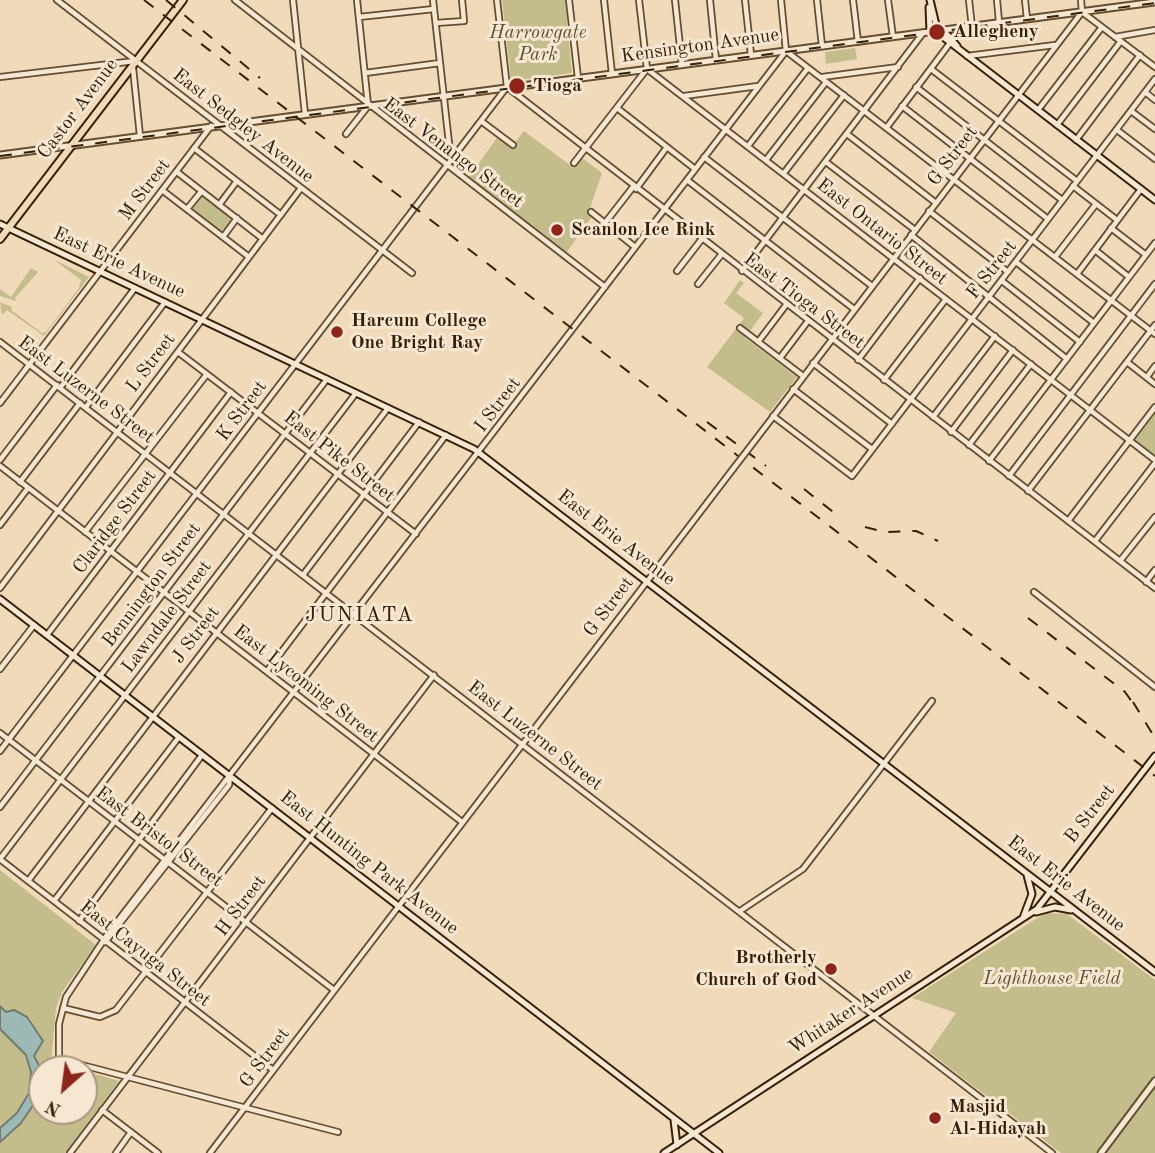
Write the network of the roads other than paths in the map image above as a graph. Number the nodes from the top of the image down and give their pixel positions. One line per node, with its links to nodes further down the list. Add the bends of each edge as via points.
1 (57, 0): 50 (street, East Sedgley Avenue)
2 (183, 0): 50 (main road, Castor Avenue)
3 (247, 0): 24 (street)
4 (293, 0): 43 (street)
5 (357, 0): 28 (street, East Venango Street)
6 (433, 0): 26 (street)
7 (462, 0): 31 (street, via 464,21)
8 (497, 0): 66 (street)
9 (569, 0): 62 (street)
10 (604, 0): 59 (street)
11 (639, 0): 56 (street)
12 (675, 0): 52 (street)
13 (710, 0): 49 (street)
14 (745, 0): 46 (street)
15 (781, 0): 44 (street)
16 (817, 0): 42 (street)
17 (853, 0): 39 (street)
18 (888, 0): 36 (street)
19 (930, 0): 35 (main road)
20 (969, 0): 32 (street)
21 (997, 0): 30 (street)
22 (1025, 0): 29 (street)
23 (1081, 0): 27 (street)
24 (236, 1): 43 (street)
25 (1155, 2): 27 (main road, Kensington Avenue)
26 (434, 9): 28 (street); 31 (street)
27 (1082, 12): 29 (main road, Kensington Avenue); 33 (street); 41 (street, G Street)
28 (359, 17): 58 (street, East Venango Street)
29 (1027, 19): 30 (main road, Kensington Avenue)
30 (999, 22): 32 (main road, Kensington Avenue)
31 (436, 23): 51 (street)
32 (972, 27): 35 (main road, Kensington Avenue)
33 (1102, 27): 37 (street); 77 (street)
34 (1155, 30): 37 (street)
35 (933, 31): 36 (main road, Kensington Avenue); 40 (main road); 45 (main road); 53 (street)
36 (892, 37): 39 (main road, Kensington Avenue)
37 (1115, 37): 38 (street)
38 (1121, 41): 47 (street); 84 (street)
39 (858, 42): 42 (main road, Kensington Avenue)
40 (950, 43): 45 (main road); 57 (street)
41 (1056, 44): 48 (street); 70 (street, G Street)
42 (822, 46): 44 (main road, Kensington Avenue)
43 (299, 50): 74 (street); 80 (street)
44 (786, 51): 46 (main road, Kensington Avenue); 55 (street); 65 (street, I Street)
45 (961, 51): 48 (main road)
46 (751, 55): 49 (main road, Kensington Avenue)
47 (1140, 55): 54 (street); 94 (street)
48 (967, 56): 70 (main road)
49 (716, 60): 52 (main road, Kensington Avenue)
50 (135, 61): 60 (street); 83 (street, East Sedgley Avenue); 92 (street, via 132,72); 95 (main road, Castor Avenue)
51 (440, 62): 58 (street); 71 (street)
52 (682, 65): 56 (main road, Kensington Avenue)
53 (898, 67): 61 (street); 78 (street)
54 (1155, 67)
55 (808, 68): 61 (street); 97 (street)
56 (647, 69): 59 (main road, Kensington Avenue); 72 (street, East Ontario Street); 76 (street)
57 (930, 69): 67 (street); 81 (street)
58 (365, 73): 74 (street, East Venango Street)
59 (612, 74): 62 (main road, Kensington Avenue)
60 (0, 77)
61 (821, 77): 64 (street)
62 (578, 78): 66 (main road, Kensington Avenue)
63 (1155, 79): 68 (street, F Street)
64 (826, 82): 69 (street); 106 (street)
65 (758, 86): 72 (street); 87 (street, I Street)
66 (507, 87): 71 (main road, Kensington Avenue); 82 (street, K Street); 100 (street, East Tioga Street)
67 (916, 88): 75 (street); 93 (street)
68 (1145, 92): 73 (street); 79 (street, F Street)
69 (844, 95): 78 (street); 112 (street)
70 (1018, 95): 77 (main road); 81 (street, G Street)
71 (444, 96): 74 (main road, Kensington Avenue); 108 (street)
72 (683, 96): 87 (street, East Ontario Street)
73 (1155, 100)
74 (369, 106): 80 (main road, Kensington Avenue); 90 (street); 108 (street, East Venango Street)
75 (902, 106): 86 (street); 104 (street)
76 (617, 108): 98 (street); 100 (street)
77 (1038, 110): 84 (main road)
78 (865, 111): 86 (street); 91 (street)
79 (1131, 111): 88 (street); 89 (street, F Street)
80 (305, 114): 83 (main road, Kensington Avenue)
81 (998, 120): 93 (street, G Street); 116 (street)
82 (481, 121): 96 (street); 108 (street, K Street)
83 (220, 125): 85 (main road, Kensington Avenue); 117 (street, East Sedgley Avenue)
84 (1057, 125): 94 (main road)
85 (211, 126): 92 (main road, Kensington Avenue); 99 (street, M Street)
86 (887, 127): 113 (street)
87 (726, 129): 97 (street, East Ontario Street); 103 (street, I Street)
88 (1155, 129)
89 (1116, 130): 102 (street, F Street); 105 (street)
90 (346, 134)
91 (847, 134): 107 (street); 125 (street)
92 (140, 136): 95 (main road, Kensington Avenue)
93 (984, 139): 104 (street, G Street); 123 (street)
94 (1076, 139): 102 (main road)
95 (70, 145): 101 (main road, Kensington Avenue); 139 (main road, Castor Avenue)
96 (513, 145)
97 (748, 146): 106 (street, East Ontario Street)
98 (667, 147): 110 (street); 118 (street)
99 (194, 148): 111 (street, M Street); 115 (street)
100 (584, 149): 109 (street); 118 (street, East Tioga Street)
101 (0, 155)
102 (1096, 155): 116 (street, F Street); 120 (main road)
103 (704, 157): 110 (street, I Street); 134 (street)
104 (970, 158): 113 (street, G Street); 135 (street)
105 (1155, 159)
106 (766, 160): 112 (street, East Ontario Street)
107 (825, 162): 119 (street); 141 (street)
108 (450, 163): 150 (street, K Street); 170 (street, East Venango Street)
109 (574, 163)
110 (695, 169): 114 (street, I Street)
111 (177, 172): 121 (street, M Street); 122 (street)
112 (784, 173): 119 (street, East Ontario Street)
113 (953, 179): 125 (street, G Street); 146 (street)
114 (687, 180): 129 (street, I Street); 147 (street)
115 (237, 181): 127 (street); 132 (street)
116 (1075, 184): 123 (street, F Street); 126 (street)
117 (301, 188): 132 (street, L Street); 150 (street, East Sedgley Avenue)
118 (634, 188): 129 (street, East Tioga Street); 137 (street)
119 (804, 189): 134 (street); 156 (street, East Ontario Street)
120 (1141, 189): 124 (main road); 136 (street)
121 (162, 190): 128 (street); 160 (street, M Street)
122 (201, 192): 127 (street); 128 (street)
123 (1062, 200): 135 (street, F Street)
124 (1155, 200)
125 (936, 203): 130 (street, G Street)
126 (1096, 204): 136 (street); 155 (street)
127 (219, 205): 133 (street)
128 (187, 209): 142 (street)
129 (663, 210): 145 (street, East Tioga Street); 149 (street, I Street)
130 (929, 211): 141 (street, G Street); 161 (street)
131 (591, 212): 137 (street)
132 (281, 215): 144 (street, L Street)
133 (237, 218): 142 (street); 144 (street)
134 (783, 218): 147 (street); 169 (street)
135 (1048, 219): 146 (street, F Street)
136 (1117, 220): 140 (street)
137 (606, 223): 149 (street)
138 (0, 224): 139 (main road, East Erie Avenue)
139 (8, 228): 143 (main road, Castor Avenue); 160 (main road, East Erie Avenue)
140 (1111, 228): 151 (street); 153 (street)
141 (913, 232): 156 (street, G Street); 172 (street, via 989,294)
142 (223, 237): 154 (street)
143 (0, 239)
144 (263, 239): 154 (street, L Street)
145 (701, 240): 152 (street, East Tioga Street); 158 (street)
146 (1032, 240): 155 (street); 157 (street, F Street)
147 (765, 241): 159 (street); 177 (street)
148 (1155, 243): 153 (street)
149 (635, 247): 170 (street, I Street)
150 (383, 250): 162 (street, East Sedgley Avenue); 199 (street, K Street)
151 (1095, 250): 163 (street); 164 (street)
152 (721, 255): 159 (street, East Tioga Street); 167 (street)
153 (1146, 255): 164 (street)
154 (249, 257): 180 (street, L Street)
155 (1055, 257): 163 (street)
156 (893, 258): 165 (street, East Ontario Street); 169 (street, G Street)
157 (1016, 262): 161 (street, F Street); 182 (street)
158 (677, 271)
159 (742, 271): 176 (street, East Tioga Street)
160 (100, 272): 171 (main road, East Erie Avenue); 198 (street, M Street)
161 (1008, 272): 166 (street, F Street)
162 (412, 273)
163 (1077, 274): 174 (street)
164 (1129, 277): 174 (street)
165 (920, 278): 173 (street, East Ontario Street); 195 (street)
166 (1002, 281): 172 (street, F Street); 189 (street)
167 (698, 284)
168 (1155, 284): 178 (street)
169 (872, 286): 177 (street, G Street)
170 (605, 287): 235 (street, I Street)
171 (135, 288): 175 (main road, East Erie Avenue); 209 (street)
172 (988, 298): 179 (street, F Street); 194 (street)
173 (946, 299): 179 (street, East Ontario Street); 207 (street)
174 (1111, 301): 178 (street); 182 (street)
175 (165, 302): 180 (main road, East Erie Avenue); 217 (street)
176 (786, 305): 181 (street, East Tioga Street); 188 (street)
177 (854, 309): 187 (street, G Street)
178 (1131, 316): 185 (street); 213 (street)
179 (972, 318): 186 (street, East Ontario Street); 214 (street, F Street)
180 (202, 320): 192 (street, L Street); 199 (main road, East Erie Avenue)
181 (808, 321): 187 (street, East Tioga Street); 193 (street)
182 (1094, 323): 189 (street)
183 (1155, 325): 185 (street)
184 (740, 328): 188 (street)
185 (1153, 332): 196 (street)
186 (995, 336): 191 (street, East Ontario Street); 223 (street)
187 (831, 339): 195 (street, East Tioga Street); 197 (street, G Street)
188 (758, 342): 193 (street)
189 (1080, 342): 194 (street)
190 (1, 344): 198 (street, East Luzerne Street)
191 (1013, 350): 200 (street, East Ontario Street); 227 (street)
192 (178, 351): 202 (street, East Pike Street); 226 (street, L Street)
193 (780, 358): 203 (street)
194 (1067, 359): 206 (street)
195 (858, 360): 207 (street, East Tioga Street)
196 (1127, 362): 204 (street); 220 (street)
197 (813, 363): 203 (street, G Street); 225 (street)
198 (30, 364): 209 (street, East Luzerne Street); 215 (street, M Street)
199 (296, 364): 205 (main road, East Erie Avenue); 221 (street, K Street)
200 (1031, 364): 206 (street, East Ontario Street); 231 (street)
201 (1155, 366): 204 (street)
202 (206, 374): 211 (street, East Pike Street); 233 (street)
203 (803, 376): 210 (street, G Street)
204 (1147, 377): 208 (street)
205 (327, 379): 212 (main road, East Erie Avenue); 228 (street, Bennington Street)
206 (1052, 379): 213 (street, East Ontario Street); 237 (street)
207 (884, 380): 214 (street, East Tioga Street)
208 (1155, 384)
209 (58, 386): 216 (street, East Luzerne Street); 236 (street)
210 (793, 389): 222 (street, G Street); 232 (street)
211 (231, 393): 221 (street, East Pike Street); 240 (street, Claridge Street)
212 (356, 393): 219 (main road, East Erie Avenue); 234 (street, Lawndale Street)
213 (1071, 395): 220 (street, East Ontario Street); 242 (street)
214 (910, 400): 223 (street, East Tioga Street); 225 (street, F Street)
215 (0, 403)
216 (80, 403): 217 (street, East Luzerne Street); 243 (street)
217 (86, 407): 226 (street, East Luzerne Street)
218 (1155, 407): 230 (street)
219 (388, 408): 224 (main road, East Erie Avenue); 241 (street, J Street)
220 (1091, 410): 230 (street, East Ontario Street); 245 (street)
221 (258, 413): 228 (street, East Pike Street); 246 (street, K Street)
222 (774, 416): 232 (street, F Street, via 850,475); 264 (street, G Street, bridge)
223 (933, 417): 227 (street, East Tioga Street)
224 (419, 422): 229 (main road, East Erie Avenue); 247 (street)
225 (892, 424): 232 (street, F Street)
226 (117, 431): 233 (street, East Luzerne Street); 248 (street, L Street)
227 (951, 432): 231 (street, East Tioga Street)
228 (285, 434): 234 (street, East Pike Street); 250 (street, Bennington Street)
229 (446, 435): 235 (main road, East Erie Avenue); 249 (street)
230 (1130, 440): 238 (street, East Ontario Street); 252 (street)
231 (969, 445): 237 (street, East Tioga Street)
232 (872, 449)
233 (145, 453): 240 (street, East Luzerne Street); 254 (street)
234 (310, 453): 241 (street, East Pike Street); 255 (street, Lawndale Street)
235 (479, 453): 256 (street, I Street); 264 (main road, East Erie Avenue)
236 (0, 460)
237 (989, 461): 242 (street, East Tioga Street)
238 (1155, 461): 257 (street)
239 (0, 466): 243 (street, East Lycoming Street)
240 (170, 472): 246 (street, East Luzerne Street); 258 (street, Claridge Street)
241 (338, 474): 247 (street, East Pike Street); 259 (street, J Street)
242 (1009, 476): 245 (street, East Tioga Street)
243 (20, 482): 244 (street, East Lycoming Street)
244 (28, 488): 248 (street, East Lycoming Street); 253 (street)
245 (1028, 491): 252 (street, East Tioga Street)
246 (197, 493): 250 (street, East Luzerne Street); 262 (street, K Street)
247 (364, 495): 249 (street, East Pike Street); 263 (street)
248 (58, 511): 254 (street, East Lycoming Street); 266 (street, L Street)
249 (387, 512): 256 (street, East Pike Street); 270 (street)
250 (224, 513): 255 (street, East Luzerne Street); 268 (street, Bennington Street)
251 (1155, 517): 260 (street)
252 (1068, 521): 257 (street, East Tioga Street)
253 (0, 525)
254 (85, 532): 258 (street, East Lycoming Street)
255 (249, 533): 259 (street, East Luzerne Street); 272 (street, Lawndale Street)
256 (416, 534): 273 (street, I Street)
257 (1095, 541): 260 (street, East Tioga Street)
258 (110, 551): 262 (street, East Lycoming Street); 276 (street, Claridge Street)
259 (276, 554): 263 (street, East Luzerne Street); 275 (street, J Street)
260 (1121, 561): 265 (street, East Tioga Street)
261 (1155, 570): 265 (street)
262 (137, 571): 268 (street, East Lycoming Street); 277 (street, K Street)
263 (303, 575): 270 (street, East Luzerne Street)
264 (646, 581): 290 (street, G Street); 296 (main road, East Erie Avenue)
265 (1146, 582): 267 (street, East Tioga Street)
266 (0, 588)
267 (1155, 588)
268 (164, 592): 272 (street, East Lycoming Street); 281 (street, Bennington Street)
269 (1034, 592): 282 (street)
270 (327, 593): 273 (street, East Luzerne Street); 279 (street)
271 (0, 599): 274 (main road, East Hunting Park Avenue)
272 (189, 612): 275 (street, East Lycoming Street); 284 (street, Lawndale Street)
273 (355, 615): 280 (street, East Luzerne Street); 283 (street, I Street)
274 (34, 625): 276 (main road, East Hunting Park Avenue); 278 (street)
275 (216, 632): 279 (street, East Lycoming Street); 286 (street, J Street)
276 (47, 635): 277 (main road, East Hunting Park Avenue)
277 (74, 656): 281 (main road, East Hunting Park Avenue); 289 (street, K Street)
278 (0, 670)
279 (267, 671): 283 (street, East Lycoming Street)
280 (434, 675): 290 (street, East Luzerne Street); 292 (street, H Street)
281 (100, 676): 284 (main road, East Hunting Park Avenue); 295 (street, Bennington Street)
282 (1155, 687)
283 (295, 693): 292 (street, East Lycoming Street); 297 (street, I Street)
284 (125, 695): 286 (main road, East Hunting Park Avenue); 298 (street, Lawndale Street)
285 (932, 701): 296 (street)
286 (152, 716): 288 (main road, East Hunting Park Avenue); 299 (street, J Street)
287 (0, 733): 289 (street, East Bristol Street)
288 (179, 737): 293 (main road, East Hunting Park Avenue); 302 (street)
289 (9, 740): 291 (street, K Street); 295 (street, East Bristol Street)
290 (522, 744): 303 (street, G Street); 314 (street, East Luzerne Street)
291 (0, 751)
292 (374, 754): 303 (street, East Lycoming Street); 304 (street, H Street)
293 (202, 755): 297 (main road, East Hunting Park Avenue); 305 (street)
294 (1155, 756): 311 (main road, B Street)
295 (36, 761): 298 (street, East Bristol Street); 300 (street, Bennington Street)
296 (883, 763): 308 (main road, East Erie Avenue); 314 (street, via 803,869)
297 (231, 776): 301 (main road, East Hunting Park Avenue); 307 (street, I Street, via 229,785)
298 (61, 780): 299 (street, East Bristol Street); 306 (street, Lawndale Street)
299 (88, 801): 302 (street, East Bristol Street); 309 (street, J Street)
300 (0, 807)
301 (271, 808): 304 (main road, East Hunting Park Avenue); 310 (street)
302 (115, 822): 305 (street, East Bristol Street); 312 (street)
303 (462, 822): 313 (street, G Street)
304 (310, 838): 313 (main road, East Hunting Park Avenue); 319 (street, H Street)
305 (139, 841): 307 (street, East Bristol Street); 318 (street)
306 (0, 859): 309 (street, East Cayuga Street)
307 (167, 862): 310 (street, East Bristol Street); 320 (street, I Street)
308 (1022, 870): 311 (main road, East Erie Avenue); 317 (main road, via 1032,894)
309 (28, 881): 312 (street, East Cayuga Street)
310 (207, 892): 319 (street, East Bristol Street); 321 (street)
311 (1051, 892): 315 (main road, Whitaker Avenue); 316 (main road, East Erie Avenue)
312 (54, 901): 318 (street, East Cayuga Street)
313 (398, 906): 323 (street, G Street); 332 (main road, East Hunting Park Avenue)
314 (740, 911): 326 (street, East Luzerne Street)
315 (1030, 914): 316 (main road, via 1055,907); 317 (main road, Whitaker Avenue)
316 (1079, 914): 322 (main road, East Erie Avenue)
317 (1022, 919): 326 (main road, Whitaker Avenue)
318 (79, 921): 320 (street, East Cayuga Street)
319 (246, 922): 323 (street, East Bristol Street); 324 (street, H Street)
320 (106, 942): 321 (street, East Cayuga Street); 325 (street, I Street, via 74,982)
321 (145, 972): 324 (street, East Cayuga Street); 325 (street, via 111,1015 100,1017)
322 (1155, 972)
323 (334, 990): 327 (street, G Street)
324 (185, 1002): 327 (street, East Cayuga Street); 328 (street, H Street)
325 (63, 1008): 328 (street, I Street, via 59,1059)
326 (873, 1015): 335 (main road, Whitaker Avenue); 343 (street, East Luzerne Street)
327 (273, 1070): 330 (street, G Street)
328 (128, 1077): 330 (street); 331 (street, H Street)
329 (1155, 1082): 344 (main road)
330 (245, 1108): 334 (street); 340 (street, G Street)
331 (102, 1111): 333 (street); 337 (street, H Street)
332 (673, 1117): 335 (main road, East Hunting Park Avenue); 336 (main road)
333 (131, 1132): 338 (street); 339 (street)
334 (338, 1132)
335 (694, 1134): 336 (main road, Whitaker Avenue); 342 (main road, East Hunting Park Avenue)
336 (677, 1145): 341 (main road, Whitaker Avenue)
337 (70, 1153)
338 (116, 1153)
339 (158, 1153)
340 (210, 1153)
341 (664, 1153)
342 (719, 1153)
343 (1052, 1153)
344 (1101, 1153)

